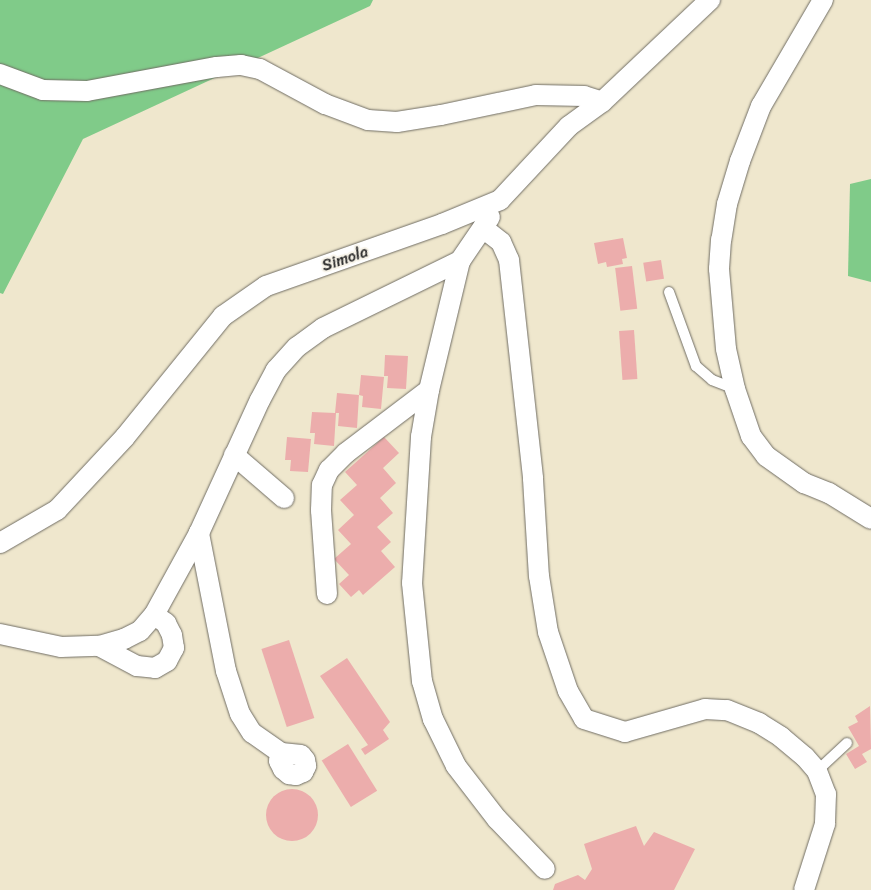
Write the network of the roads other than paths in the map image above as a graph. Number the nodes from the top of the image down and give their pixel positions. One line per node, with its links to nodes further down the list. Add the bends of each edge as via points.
1 (710, 0): 6 (street, Simola)
2 (823, 0): 11 (street, via 761,106 727,204 719,269 726,349)
3 (0, 74): 4 (street)
4 (26, 85): 5 (street); 6 (street, via 43,90 87,91 217,67 241,66 260,69 325,104 368,120 397,122 536,95 584,96)
5 (0, 88)
6 (602, 102): 7 (street, Simola, via 569,126)
7 (500, 200): 8 (street); 17 (street, Simola, via 442,224 266,286 223,316 126,437 57,510)
8 (483, 228): 9 (street); 24 (street, via 501,242 509,260 533,479 539,576 548,632 568,691 584,719 625,732 704,709 727,710 782,737)
9 (460, 261): 12 (street); 13 (street, via 323,328 296,347 276,370)
10 (669, 292): 11 (lane, via 696,366 712,380)
11 (735, 389): 15 (street, via 751,436 766,456 804,483 829,493)
12 (429, 390): 18 (street, via 346,453 329,470 322,486 321,510); 25 (street, via 420,446 412,583 422,681 433,719 456,766 497,819)
13 (234, 455): 14 (street); 16 (street)
14 (284, 498)
15 (871, 519)
16 (199, 532): 19 (street); 23 (street, via 226,671 240,714 252,733)
17 (0, 543)
18 (327, 594)
19 (154, 615): 21 (street, via 140,631); 21 (street, via 166,622 174,648 161,665 155,668 137,666)
20 (0, 634): 21 (street, via 61,647)
21 (99, 646)
22 (847, 743): 24 (lane)
23 (281, 754)
24 (817, 771): 26 (street, via 826,794 825,824)
25 (545, 869)
26 (804, 890)

